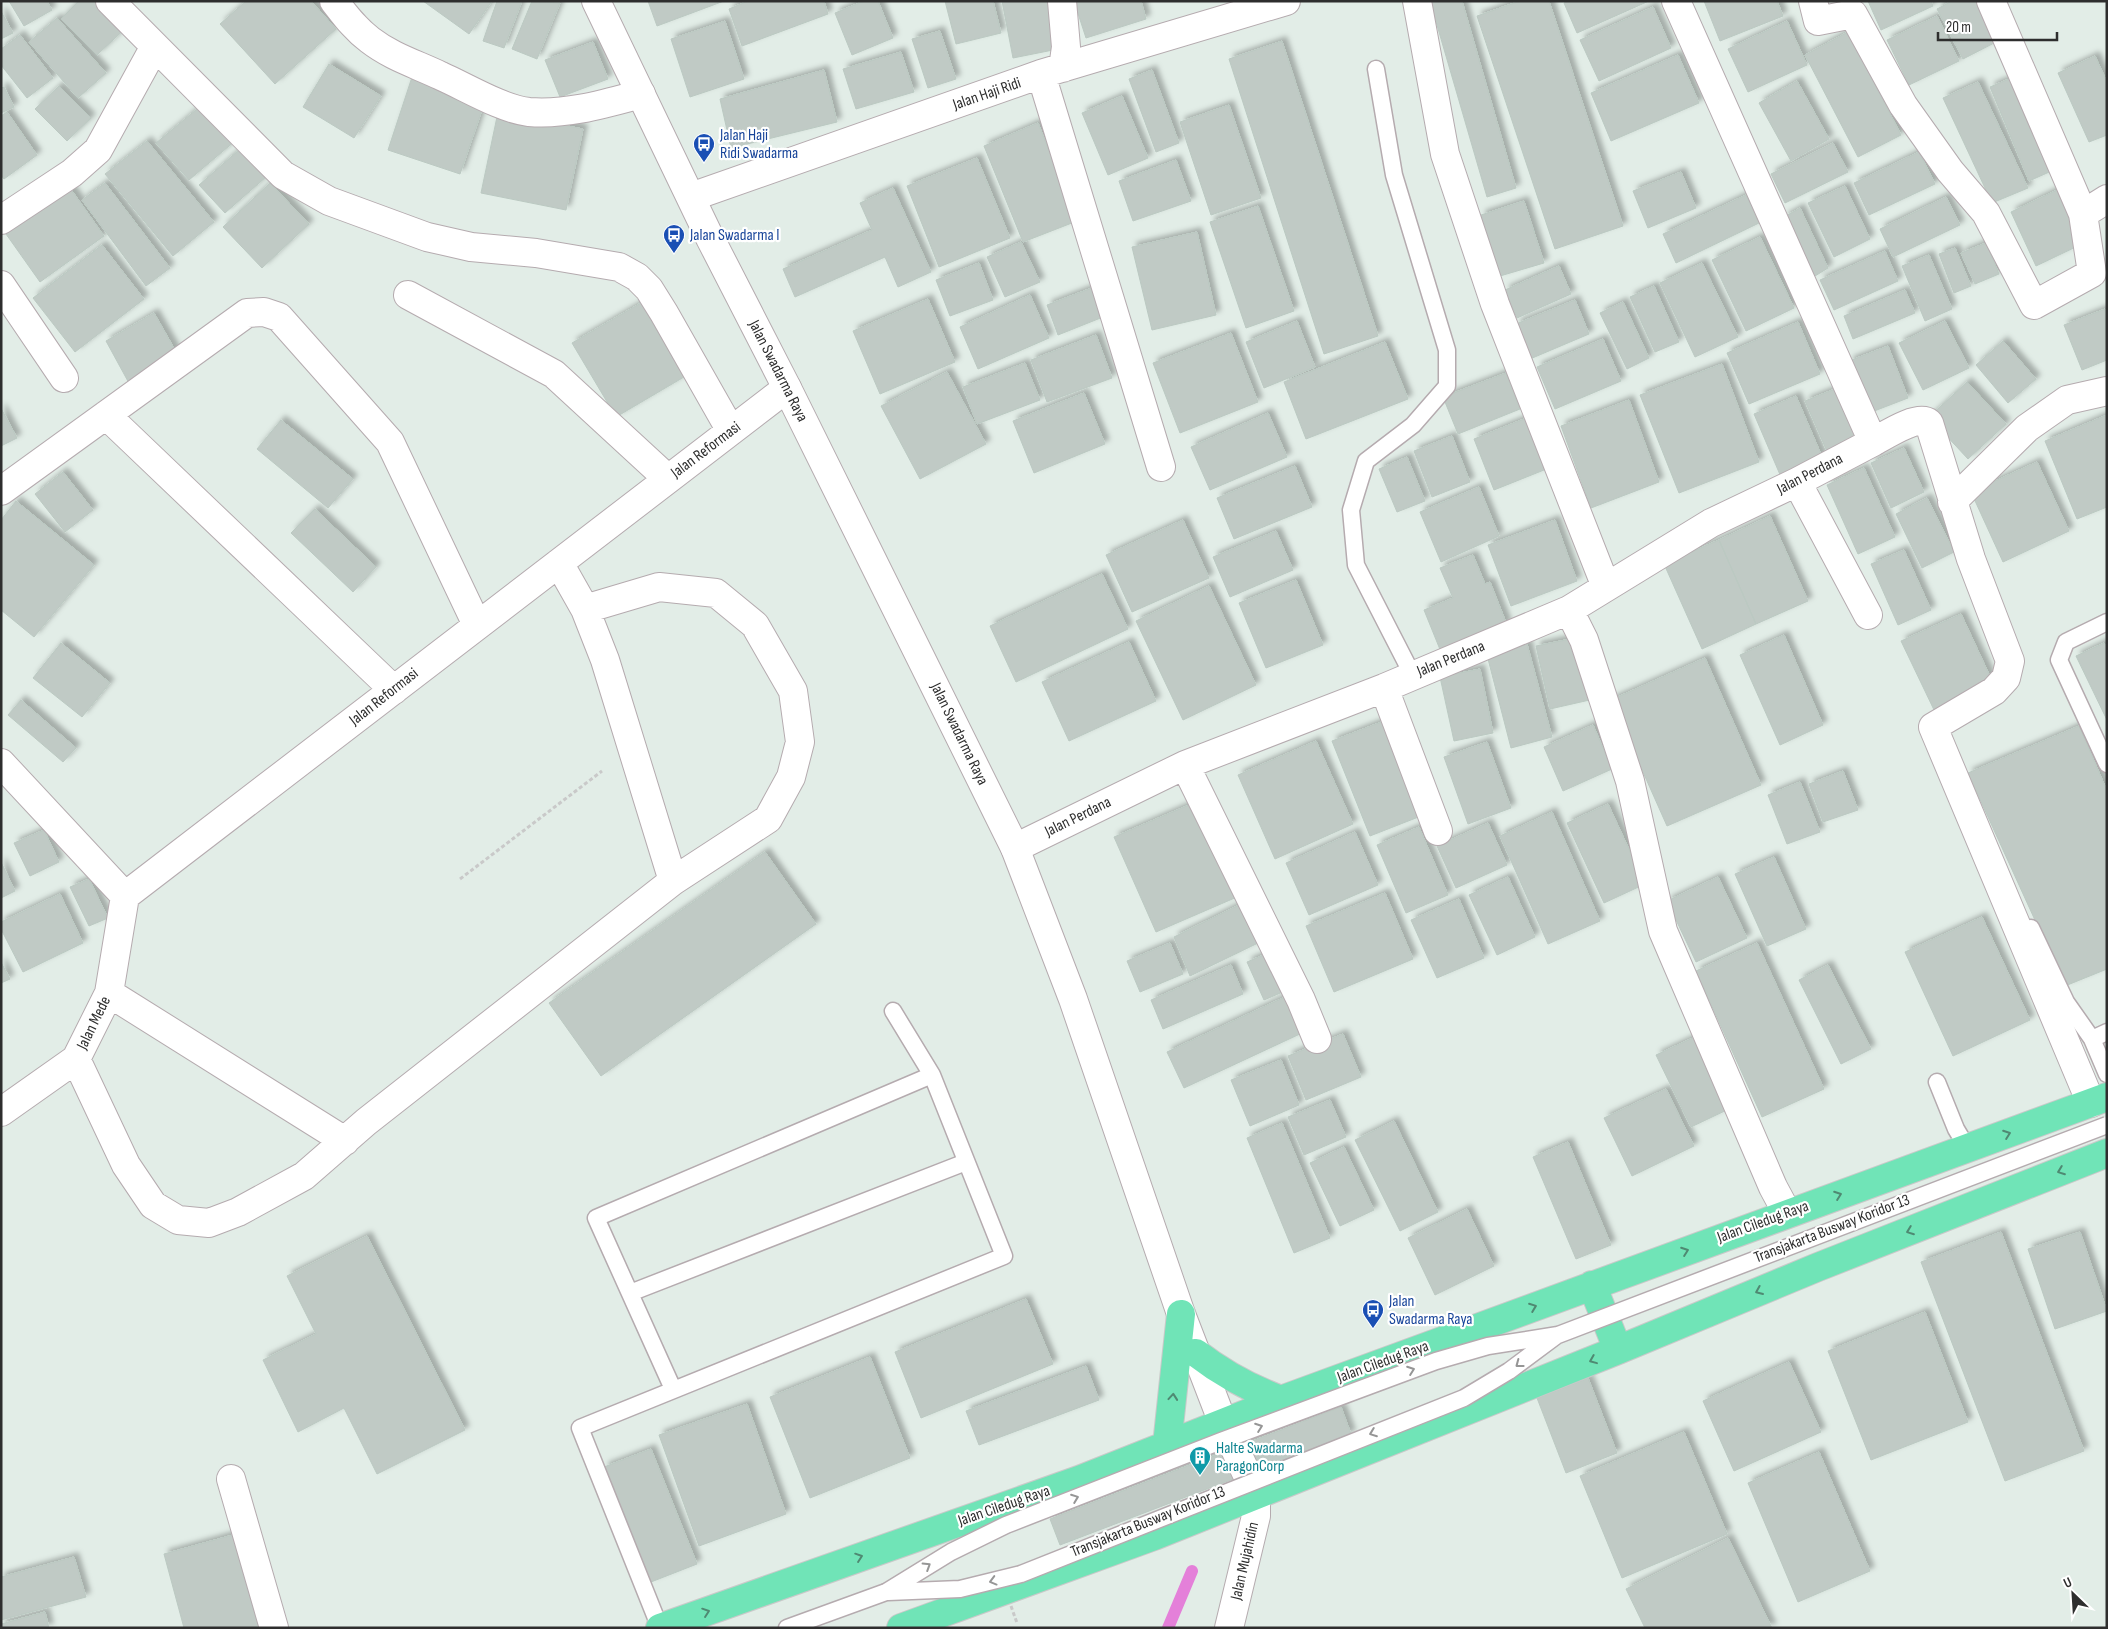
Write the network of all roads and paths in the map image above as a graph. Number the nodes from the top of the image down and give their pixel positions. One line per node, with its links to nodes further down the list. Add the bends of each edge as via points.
1 (110, 1): 10 (street)
2 (334, 1): 13 (street, via 351,24 396,58 526,112 586,108)
3 (596, 1): 13 (street, Jalan Swadarma Raya)
4 (1062, 1): 12 (street, via 1066,48)
5 (1286, 1): 12 (street, Jalan Haji Ridi)
6 (1416, 1): 32 (street, via 1445,154 1495,304)
7 (1676, 1): 25 (street)
8 (1812, 1): 16 (street, via 1818,21 1853,14 1903,105 1950,171 1986,213 2034,305 2092,273)
9 (1991, 1): 16 (street)
10 (154, 48): 17 (street, via 98,150 72,173); 24 (street, via 283,175 329,201 426,237 470,247 536,253 619,267 637,276 649,289)
11 (1376, 69): 38 (lane, via 1394,176 1447,350 1447,386 1413,425 1366,461 1351,510 1356,565)
12 (1052, 71): 14 (street, Jalan Haji Ridi); 26 (street)
13 (641, 94): 14 (street, Jalan Swadarma Raya)
14 (691, 198): 21 (street, Jalan Swadarma Raya)
15 (2107, 200): 16 (street)
16 (2083, 214)
17 (1, 220)
18 (1, 285): 20 (street)
19 (408, 295): 27 (street, via 554,374)
20 (64, 378)
21 (787, 388): 24 (street, Jalan Reformasi); 46 (street, Jalan Swadarma Raya)
22 (2107, 390): 30 (street, via 2067,400 2028,428)
23 (106, 415): 29 (street); 37 (street, via 247,313 264,312 279,317 390,442); 40 (street)
24 (734, 429): 27 (street, Jalan Reformasi)
25 (1873, 442): 28 (street, Jalan Perdana); 30 (street, Jalan Perdana, via 1917,420 1926,420)
26 (1162, 467)
27 (668, 479): 31 (street, Jalan Reformasi)
28 (1797, 482): 32 (street, Jalan Perdana, via 1712,523); 35 (street)
29 (1, 491)
30 (1952, 502): 59 (street, via 2010,660 2006,678 1994,691 1933,727)
31 (559, 563): 33 (street); 37 (street, Jalan Reformasi)
32 (1606, 587): 34 (street, Jalan Perdana)
33 (585, 609): 41 (street, via 605,660); 48 (street, via 659,586 716,593 755,625 793,691 800,742 791,777 768,819)
34 (1569, 610): 38 (street, Jalan Perdana); 67 (street, via 1584,640 1630,781 1663,931)
35 (1868, 615)
36 (2107, 622): 44 (lane, via 2066,642 2059,660)
37 (478, 625): 40 (street, Jalan Reformasi)
38 (1412, 674): 39 (street, Jalan Perdana)
39 (1384, 688): 43 (street, Jalan Perdana); 45 (street)
40 (394, 690): 49 (street, Jalan Reformasi)
41 (632, 748): 47 (path); 48 (street)
42 (1, 764): 49 (street)
43 (1185, 764): 46 (street, Jalan Perdana); 54 (street)
44 (2107, 764)
45 (1438, 831)
46 (1015, 848): 70 (street, Jalan Swadarma Raya, via 1073,999)
47 (460, 879)
48 (673, 881): 62 (street)
49 (125, 896): 51 (street, Jalan Mede)
50 (2018, 898): 53 (lane, via 2066,1002)
51 (109, 993): 55 (street, Jalan Mede); 62 (street)
52 (893, 1011): 57 (lane)
53 (2099, 1035): 56 (lane)
54 (1317, 1039)
55 (76, 1059): 60 (street, Jalan Mede); 62 (street, via 126,1165 153,1205 178,1220 209,1223 238,1212 304,1176)
56 (2107, 1074)
57 (932, 1075): 66 (lane); 69 (lane, via 596,1218)
58 (1936, 1082): 64 (lane)
59 (2099, 1100): 63 (main road); 64 (main road, Jalan Ciledug Raya, one-way to 59)
60 (1, 1112)
61 (2107, 1125): 71 (lane, Transjakarta Busway Koridor 13, bridge)
62 (345, 1141)
63 (2107, 1141)
64 (1968, 1149): 67 (main road, Jalan Ciledug Raya, one-way to 64)
65 (2107, 1154): 72 (main road, one-way to 72, via 1818,1266)
66 (966, 1162): 69 (lane); 74 (lane, via 1004,1256)
67 (1787, 1213): 68 (main road, Jalan Ciledug Raya, one-way to 67)
68 (1592, 1285): 72 (main road); 75 (main road, Jalan Ciledug Raya, one-way to 68)
69 (630, 1293): 74 (lane)
70 (1181, 1314): 73 (street, Jalan Swadarma Raya); 77 (main road, one-way to 70)
71 (1558, 1335): 80 (lane, Transjakarta Busway Koridor 13, one-way to 71, bridge, via 951,1552 1006,1525 1221,1441 1436,1361 1488,1346); 80 (lane, Transjakarta Busway Koridor 13, one-way to 80, bridge, via 1509,1372 1464,1398 1021,1574 960,1589)
72 (1618, 1350): 79 (main road, one-way to 79)
73 (1196, 1353): 75 (main road, via 1222,1374); 76 (street, Jalan Swadarma Raya)
74 (673, 1389): 83 (lane, via 580,1428)
75 (1281, 1400): 76 (main road, Jalan Ciledug Raya)
76 (1223, 1423): 77 (main road, Jalan Ciledug Raya); 79 (street, Jalan Swadarma Raya)
77 (1161, 1447): 83 (main road, Jalan Ciledug Raya, one-way to 77)
78 (231, 1478): 82 (street)
79 (1256, 1494): 81 (main road, via 1154,1536); 85 (street, Jalan Mujahidin, via 1256,1516)
80 (886, 1592): 84 (lane, Transjakarta Busway Koridor 13)
81 (906, 1627)
82 (274, 1628)
83 (660, 1628)
84 (787, 1628)
85 (1229, 1628)

